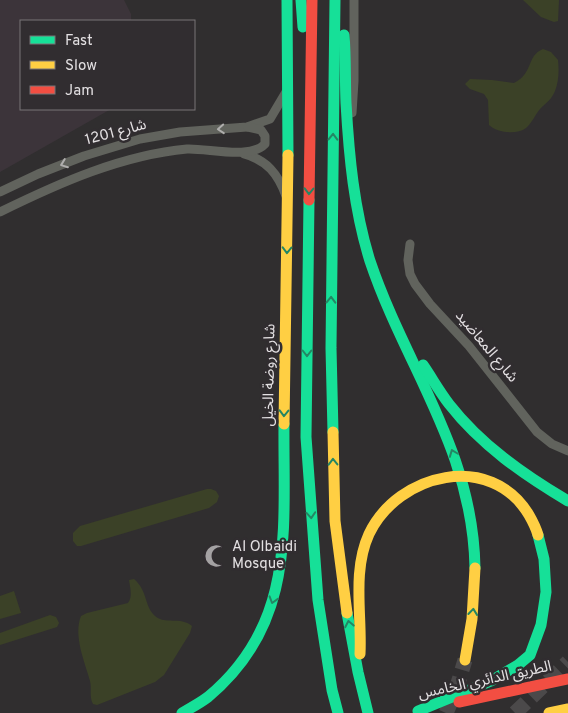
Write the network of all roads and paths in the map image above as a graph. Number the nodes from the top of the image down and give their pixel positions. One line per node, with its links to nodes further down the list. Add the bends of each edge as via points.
1 (288, 0): 7 (main road, شارع روضة الخيل)
2 (301, 0): 6 (main road)
3 (312, 0): 6 (main road)
4 (335, 0): 9 (main road, via 345,38); 21 (main road, one-way to 4, via 343,591 335,521 331,348)
5 (354, 0): 9 (street, via 354,81)
6 (311, 72): 26 (main road, one-way to 26, via 306,437 318,600)
7 (288, 90): 8 (street, شارع 1201, via 270,119); 12 (main road, شارع روضة الخيل)
8 (247, 127): 10 (street, شارع 1201, via 263,132 265,144 257,150); 11 (street, شارع 1201, one-way to 11, via 140,139 84,156)
9 (349, 141): 15 (main road, via 357,212 366,247)
10 (237, 152): 12 (street, شارع 1201, via 254,156 271,168); 13 (street, شارع 1201, via 189,149 144,156 92,172)
11 (0, 192)
12 (288, 202): 25 (main road, شارع روضة الخيل, one-way to 25, via 284,540 278,582 268,616 254,646 207,698)
13 (0, 212)
14 (410, 244): 16 (street, شارع المعاضيد, via 408,260 414,284 469,346 537,432)
15 (404, 340): 17 (main road, via 450,404 477,435 504,459); 20 (main road, one-way to 15, via 474,600 473,529 454,455)
16 (568, 451)
17 (568, 501)
18 (536, 506): 21 (main road, via 513,487 476,475 459,474 425,482 392,503 368,535 362,554 359,573 362,633)
19 (554, 624): 24 (main road, via 542,642 515,667 474,689)
20 (465, 660)
21 (358, 672): 27 (main road)
22 (568, 679): 24 (main road, الطريق الدائري الخامس)
23 (568, 709): 28 (main road)
24 (413, 712)
25 (182, 713)
26 (338, 713)
27 (368, 713)
28 (549, 713)

